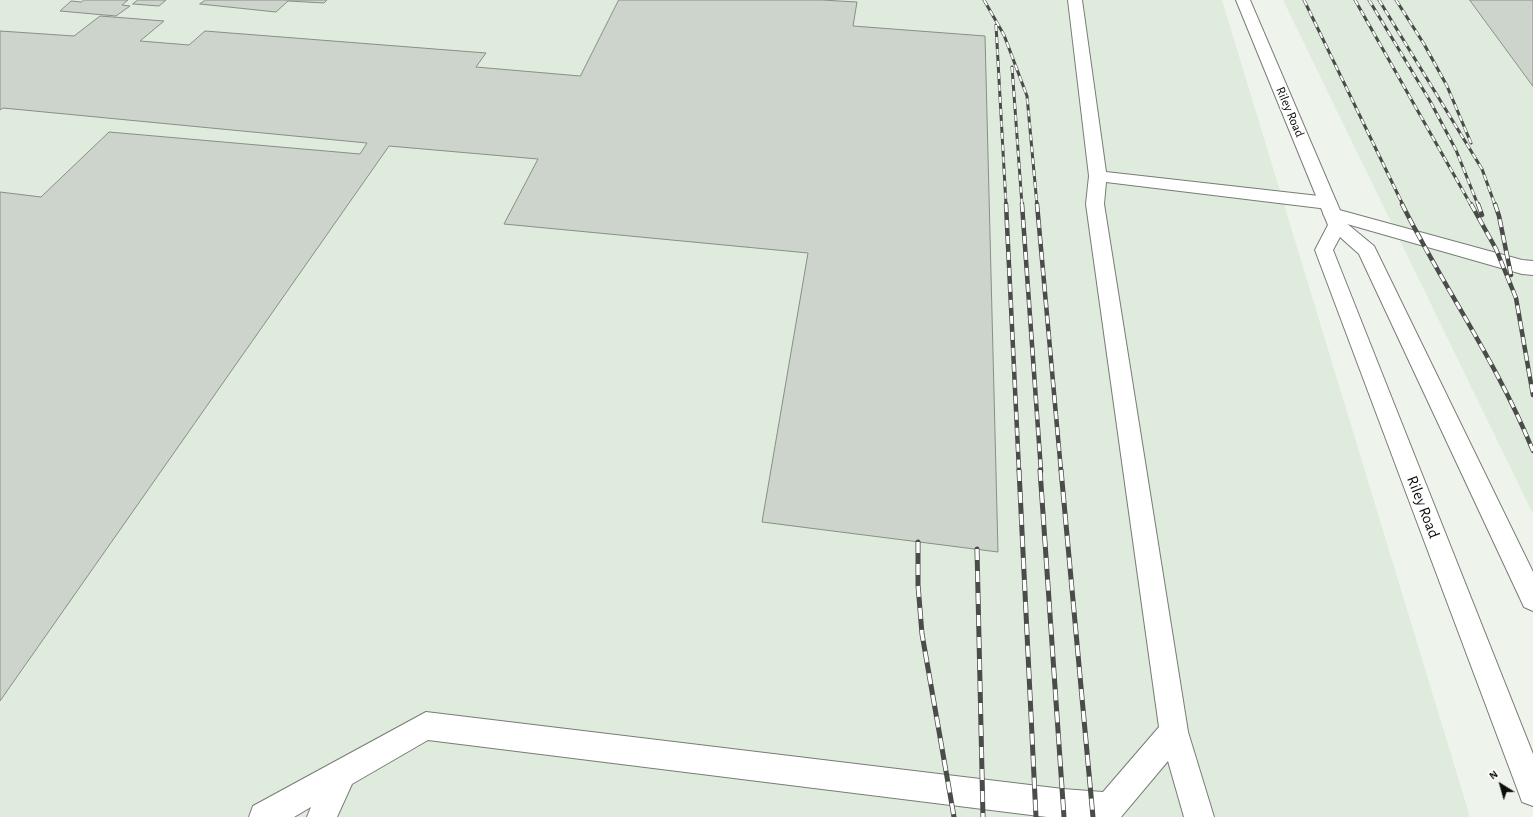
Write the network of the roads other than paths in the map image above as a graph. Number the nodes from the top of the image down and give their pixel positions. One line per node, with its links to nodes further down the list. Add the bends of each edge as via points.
1 (1075, 0): 3 (main road)
2 (1243, 0): 4 (main road, Riley Road)
3 (1098, 176): 4 (main road); 7 (main road, via 1095,204)
4 (1332, 214): 5 (main road); 6 (main road, Riley Road, via 1366,250); 9 (main road, Riley Road, via 1324,250)
5 (1533, 268)
6 (1533, 599)
7 (1174, 732): 8 (main road, via 1109,808 426,726); 12 (main road)
8 (342, 774): 10 (main road); 11 (main road)
9 (1533, 791)
10 (264, 817)
11 (322, 817)
12 (1199, 817)

